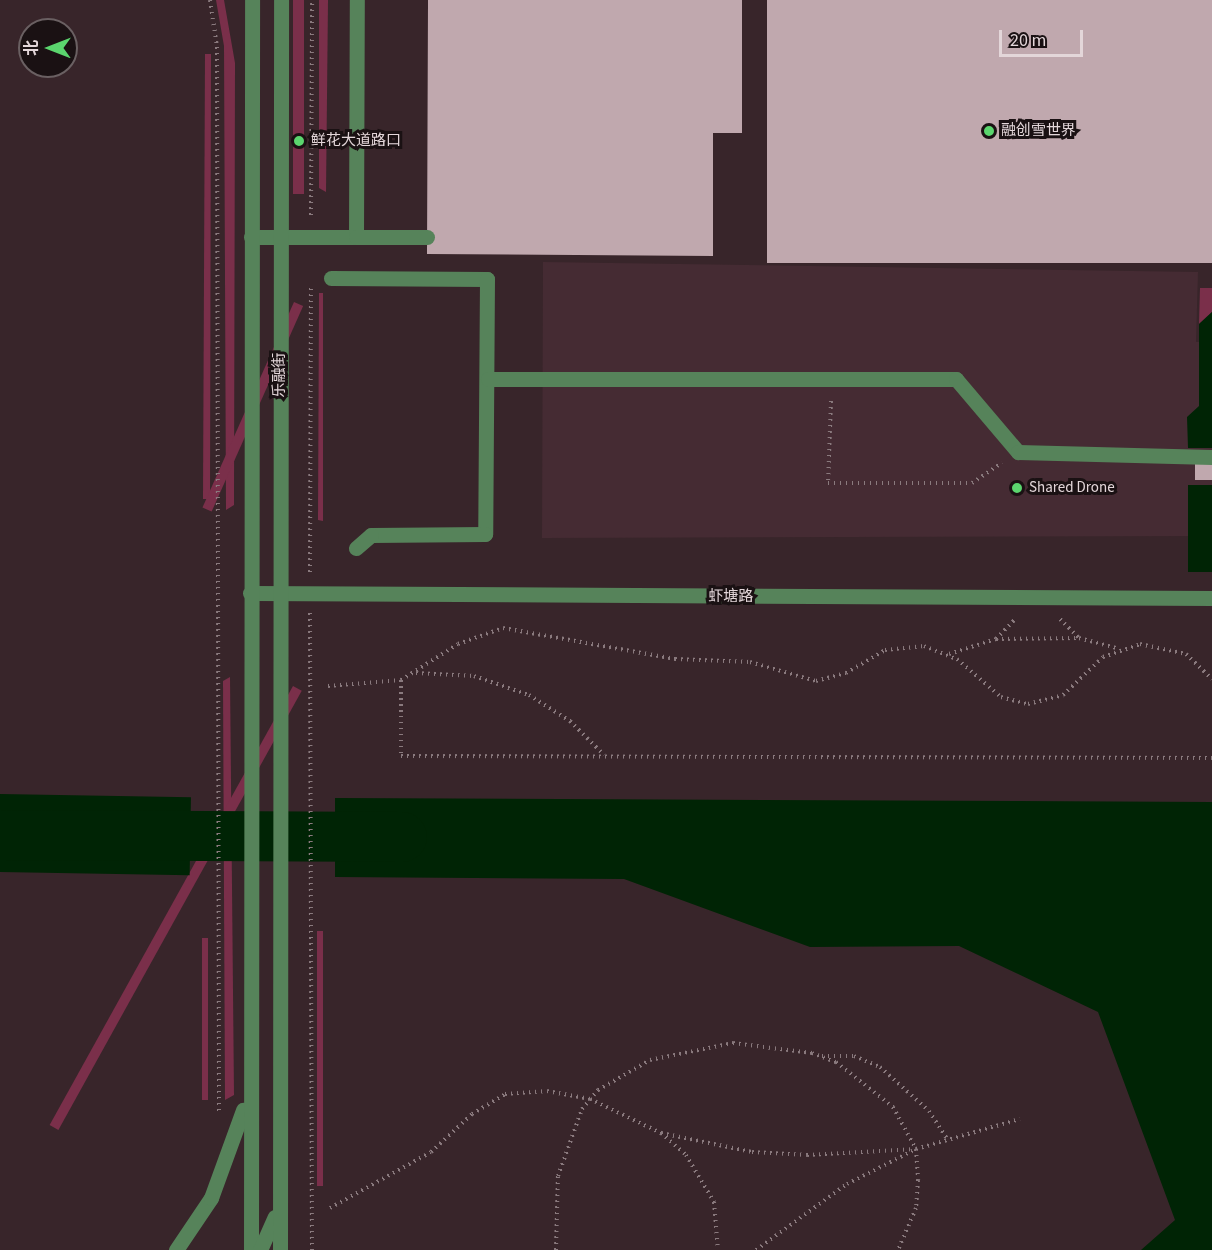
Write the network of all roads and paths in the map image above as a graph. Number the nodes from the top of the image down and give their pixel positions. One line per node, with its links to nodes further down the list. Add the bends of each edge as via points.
1 (210, 0): 33 (path, via 217,47)
2 (252, 0): 6 (street, 乐融街)
3 (280, 0): 7 (street, 乐融街)
4 (312, 0): 8 (path)
5 (357, 0): 9 (street)
6 (251, 237): 7 (street); 18 (street, 乐融街)
7 (280, 237): 8 (street); 19 (street, 乐融街)
8 (311, 237): 9 (street)
9 (356, 237): 10 (street)
10 (427, 237)
11 (311, 273): 20 (path)
12 (331, 278): 13 (street, via 488,279)
13 (488, 379): 14 (street); 17 (street, via 485,534 371,535)
14 (832, 379): 15 (street, via 956,380); 15 (path, via 828,483 972,483)
15 (1018, 452): 16 (street)
16 (1212, 457)
17 (356, 548)
18 (250, 593): 19 (street, 虾塘路); 31 (street, 乐融街)
19 (279, 596): 20 (street, 虾塘路); 39 (street, 乐融街)
20 (310, 596): 21 (street, 虾塘路); 44 (path)
21 (1212, 598)
22 (1120, 649): 23 (path, via 1079,638 996,639); 23 (path, via 1095,664 1063,694 1028,704 1001,697); 25 (path, via 1140,644 1170,647)
23 (948, 654): 24 (path, via 924,646 896,646 846,674 816,681 750,662 675,659 503,628 458,644)
24 (415, 673): 26 (path); 28 (path, via 474,676 529,694 570,721)
25 (1212, 678)
26 (401, 680): 27 (path); 28 (path, via 401,756)
27 (328, 686)
28 (605, 756): 29 (path)
29 (1212, 758)
30 (821, 1056): 32 (path, via 760,1044 706,1045 650,1060); 36 (path, via 854,1056 879,1067 929,1111); 37 (path, via 876,1090)
31 (249, 1086): 40 (street, via 224,1172); 41 (street, 乐融街)
32 (590, 1099): 35 (path); 38 (path, via 547,1091 505,1094 472,1114 431,1152); 45 (path, via 572,1131 558,1176)
33 (219, 1115)
34 (1020, 1119): 36 (path)
35 (661, 1133): 37 (path, via 763,1152); 46 (path, via 686,1155 714,1202)
36 (948, 1140): 37 (path)
37 (916, 1149): 47 (path, via 847,1184); 48 (path, via 916,1208)
38 (330, 1208)
39 (277, 1213): 42 (street); 43 (street, 乐融街)
40 (176, 1250)
41 (251, 1250)
42 (260, 1250)
43 (280, 1250)
44 (312, 1250)
45 (556, 1250)
46 (718, 1250)
47 (756, 1250)
48 (898, 1250)

